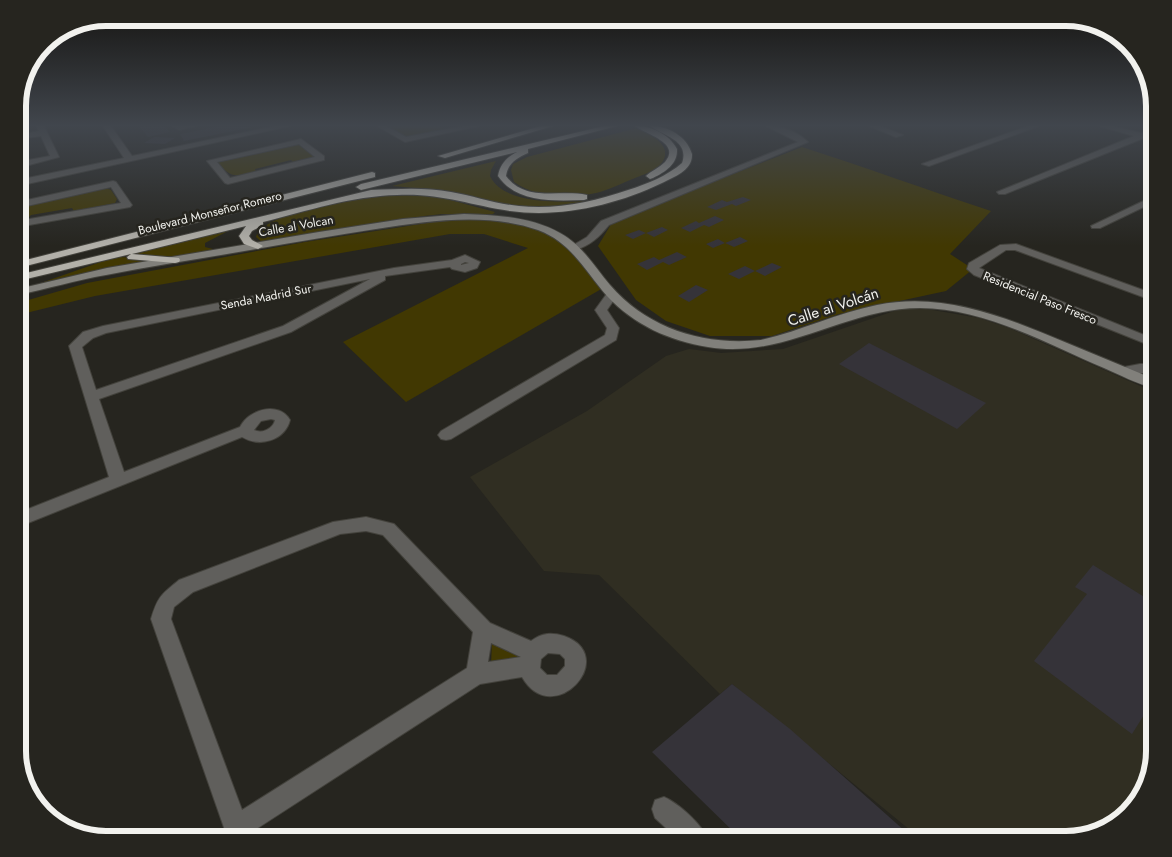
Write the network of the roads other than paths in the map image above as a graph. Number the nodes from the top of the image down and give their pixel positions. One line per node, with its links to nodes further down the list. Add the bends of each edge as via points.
1 (111, 166): 12 (street)
2 (215, 166): 3 (street, via 228,181)
3 (289, 166)
4 (410, 166): 24 (highway, Boulevard Monseñor Romero)
5 (443, 166): 28 (highway, Boulevard Monseñor Romero)
6 (505, 166): 7 (highway, via 502,170 504,180 521,191 548,197 588,197 654,174)
7 (666, 166)
8 (683, 166): 16 (highway, via 670,176 597,203 556,209 514,209 439,193 397,191 346,198)
9 (745, 166): 20 (street, via 605,223 591,239)
10 (1067, 166): 13 (street)
11 (26, 187): 12 (street)
12 (34, 191): 14 (street); 17 (street, via 113,184 126,205)
13 (1002, 192)
14 (26, 198)
15 (1146, 202): 18 (street)
16 (269, 218): 19 (highway, via 245,232 248,242); 21 (highway)
17 (26, 223)
18 (1096, 226)
19 (258, 246): 20 (street, Calle al Volcan, via 424,218 465,216 528,224 556,234); 22 (street, Calle al Volcan)
20 (575, 247): 32 (street, Calle al Volcán)
21 (115, 256): 23 (highway); 29 (highway)
22 (175, 260): 23 (highway)
23 (146, 262): 27 (street)
24 (26, 263)
25 (455, 263): 26 (street, Senda Madrid Sur)
26 (394, 271): 30 (street, Senda Madrid Sur); 35 (street)
27 (104, 272): 31 (street); 34 (street)
28 (26, 275)
29 (26, 275)
30 (318, 286): 35 (street, via 336,294); 40 (street, Senda Madrid Sur, via 88,335 75,346)
31 (26, 290)
32 (612, 294): 38 (street, Calle al Volcán, via 637,317 656,328 679,337 726,346 777,342 881,307 900,304 946,306 993,316); 42 (street, via 601,310 613,328 611,337)
33 (1146, 295): 36 (street, Residencial Paso Fresco, via 1016,246 1004,247 973,265 978,273)
34 (26, 298)
35 (336, 303): 40 (street, via 287,329)
36 (1146, 341)
37 (1146, 368): 38 (street)
38 (1124, 371): 39 (street, Calle al Volcán)
39 (1146, 381)
40 (92, 396): 43 (street)
41 (246, 430): 43 (street)
42 (446, 436)
43 (118, 479): 44 (street)
44 (26, 517)
45 (483, 629): 46 (street); 46 (street, via 531,659); 48 (street, via 388,529 366,524 339,526 186,586 166,602 161,619)
46 (476, 674): 49 (street)
47 (664, 809): 50 (street)
48 (237, 831)
49 (242, 831)
50 (686, 831)

